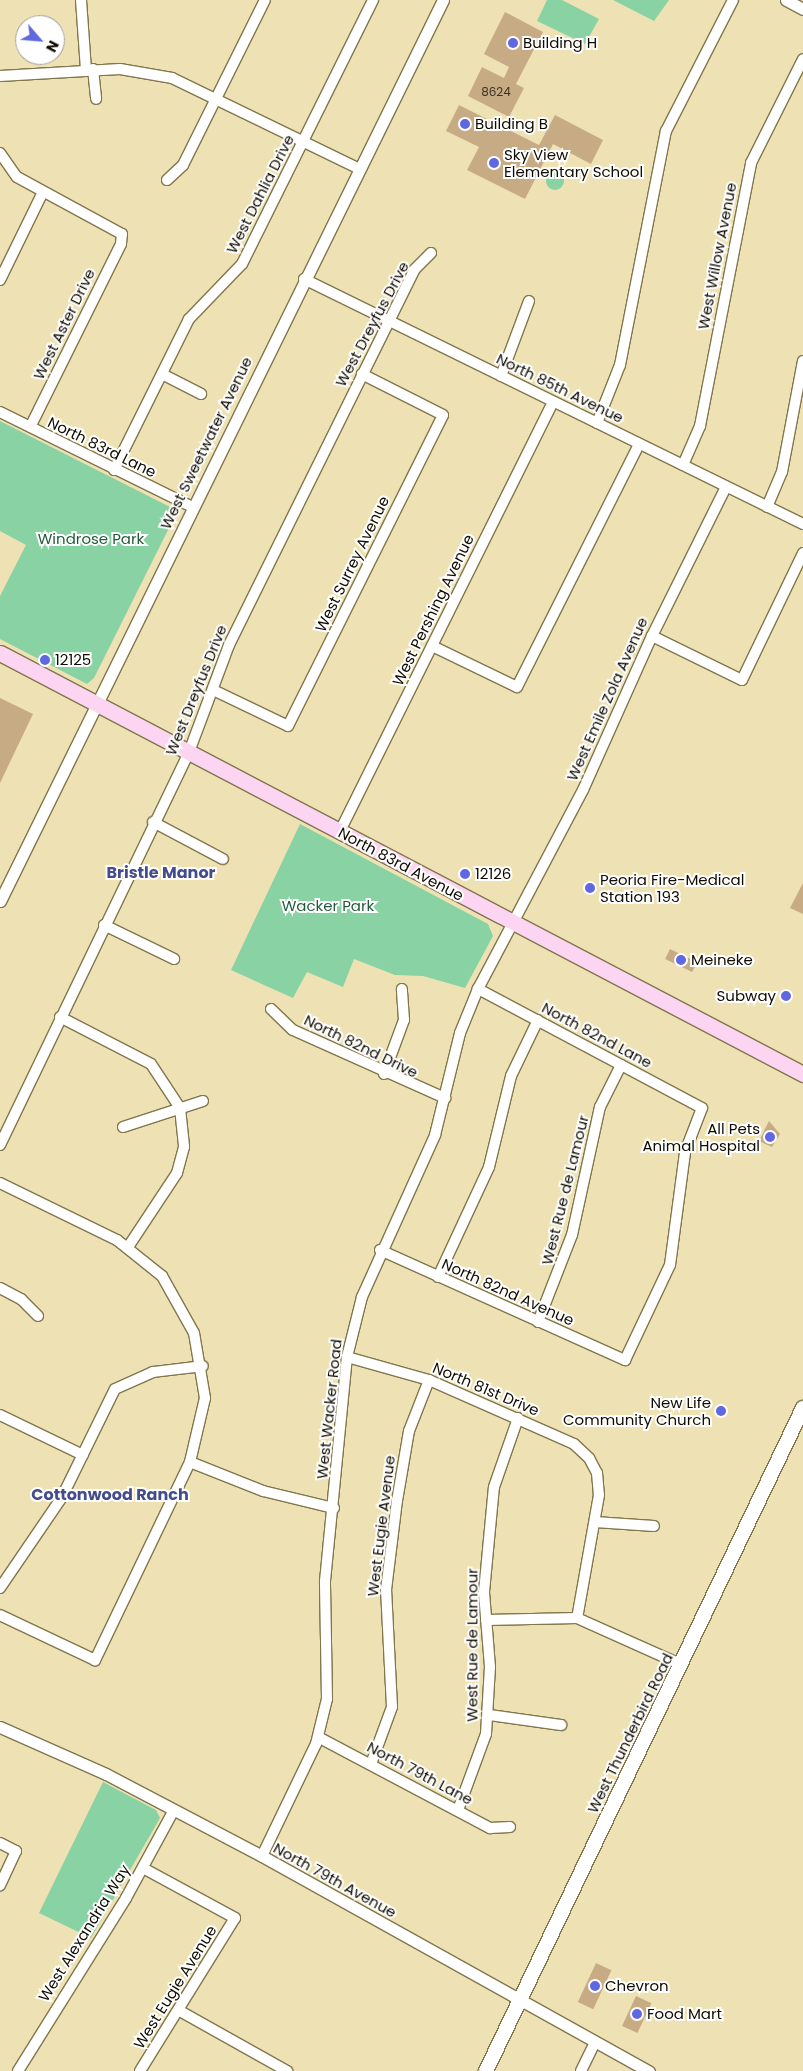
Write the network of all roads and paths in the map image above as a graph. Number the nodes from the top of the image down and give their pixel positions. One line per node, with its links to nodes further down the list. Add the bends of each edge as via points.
1 (81, 0): 9 (street)
2 (265, 0): 11 (street)
3 (373, 0): 13 (street, West Dahlia Drive)
4 (443, 0): 15 (street, West Sweetwater Avenue)
5 (733, 0): 30 (street, via 666,131 620,365)
6 (786, 0): 7 (street)
7 (803, 9)
8 (803, 60): 33 (street, West Willow Avenue, via 751,163 700,426)
9 (90, 70): 10 (street); 11 (street, via 164,76); 12 (street)
10 (0, 76)
11 (216, 98): 13 (street); 16 (street, via 182,166)
12 (96, 99)
13 (303, 142): 15 (street); 24 (street, West Dahlia Drive, via 242,264 189,319)
14 (0, 153): 17 (street, via 17,177)
15 (359, 170): 20 (street, West Sweetwater Avenue)
16 (167, 180)
17 (43, 192): 19 (street); 31 (street, West Aster Drive, via 122,234 121,244)
18 (431, 253): 22 (street, West Dreyfus Drive, via 414,270)
19 (0, 280)
20 (304, 280): 22 (street, North 85th Avenue); 37 (street, West Sweetwater Avenue)
21 (529, 301): 26 (street)
22 (388, 321): 25 (street, West Dreyfus Drive); 26 (street, North 85th Avenue)
23 (803, 361): 36 (street, via 782,472)
24 (162, 374): 27 (street); 34 (street, West Dahlia Drive)
25 (362, 374): 43 (street, West Dreyfus Drive, via 229,645); 43 (street, West Surrey Avenue, via 442,415 288,726)
26 (501, 376): 28 (street, North 85th Avenue)
27 (201, 394)
28 (553, 402): 30 (street, North 85th Avenue); 41 (street, West Pershing Avenue)
29 (0, 412): 31 (street, North 83rd Lane)
30 (597, 424): 32 (street, North 85th Avenue)
31 (30, 427): 34 (street, North 83rd Lane)
32 (640, 444): 33 (street, North 85th Avenue); 41 (street, via 517,687)
33 (683, 465): 35 (street, North 85th Avenue)
34 (114, 470): 37 (street, North 83rd Lane)
35 (726, 487): 36 (street, North 85th Avenue); 40 (street, West Emile Zola Avenue)
36 (767, 506): 38 (street, North 85th Avenue)
37 (192, 507): 44 (street, West Sweetwater Avenue)
38 (803, 524)
39 (803, 553): 40 (street, via 742,680)
40 (652, 636): 50 (street, West Emile Zola Avenue, via 583,790)
41 (432, 646): 47 (street, West Pershing Avenue)
42 (0, 653): 44 (main road, North 83rd Avenue)
43 (213, 690): 45 (street, West Dreyfus Drive)
44 (95, 703): 45 (main road, North 83rd Avenue); 49 (street, West Sweetwater Avenue)
45 (189, 752): 46 (street, West Dreyfus Drive); 47 (main road, North 83rd Avenue)
46 (153, 822): 48 (street); 51 (street, West Dreyfus Drive)
47 (340, 831): 50 (main road, North 83rd Avenue)
48 (223, 859)
49 (0, 902)
50 (512, 922): 54 (street, West Wacker Road); 60 (main road, North 83rd Avenue)
51 (104, 925): 52 (street); 56 (street, West Dreyfus Drive)
52 (174, 959)
53 (402, 989): 59 (street, via 404,1020)
54 (478, 989): 57 (street, North 82nd Lane); 61 (street, West Wacker Road, via 460,1033)
55 (271, 1009): 59 (street, North 82nd Drive, via 293,1030)
56 (60, 1017): 63 (street, via 151,1064); 65 (street, West Dreyfus Drive)
57 (538, 1020): 58 (street, North 82nd Lane); 69 (street, via 511,1076 489,1166)
58 (621, 1065): 72 (street, West Rue de Lamour, via 600,1107 572,1235); 74 (street, North 82nd Lane, via 702,1108 685,1152 670,1264)
59 (384, 1074): 61 (street, North 82nd Drive)
60 (803, 1074)
61 (445, 1098): 68 (street, West Wacker Road, via 430,1148)
62 (203, 1101): 63 (street)
63 (180, 1108): 64 (street); 67 (street, via 184,1147 176,1173)
64 (123, 1126)
65 (0, 1145)
66 (0, 1183): 67 (street)
67 (128, 1247): 75 (street, via 162,1276 181,1303)
68 (380, 1250): 69 (street, North 82nd Avenue); 73 (street, West Wacker Road, via 358,1311)
69 (438, 1277): 72 (street, North 82nd Avenue)
70 (0, 1288): 71 (street, via 22,1299)
71 (38, 1316)
72 (538, 1322): 74 (street, North 82nd Avenue)
73 (347, 1357): 76 (street, North 81st Drive); 82 (street, West Wacker Road)
74 (625, 1360)
75 (203, 1366): 80 (street, via 153,1372 115,1389); 81 (street, via 204,1412)
76 (429, 1380): 79 (street, North 81st Drive); 94 (street, West Eugie Avenue, via 409,1431 397,1501 386,1590 392,1707)
77 (803, 1408): 89 (main road, West Thunderbird Road)
78 (0, 1415): 80 (street)
79 (518, 1418): 83 (street, North 81st Drive, via 574,1444 597,1473); 88 (street, West Rue de Lamour, via 494,1486 484,1592)
80 (83, 1455): 85 (street, via 62,1497)
81 (190, 1462): 82 (street, via 263,1491); 86 (street, via 94,1660)
82 (334, 1508): 93 (street, West Wacker Road, via 325,1582 328,1687)
83 (595, 1522): 84 (street); 87 (street)
84 (654, 1526)
85 (0, 1588)
86 (0, 1615)
87 (577, 1618): 88 (street); 89 (street)
88 (486, 1620): 90 (street, West Rue de Lamour)
89 (680, 1664): 102 (main road, West Thunderbird Road)
90 (489, 1715): 91 (street); 96 (street, West Rue de Lamour, via 482,1752)
91 (561, 1725)
92 (0, 1727): 95 (street, North 79th Avenue)
93 (318, 1737): 94 (street, North 79th Lane); 99 (street, West Wacker Road)
94 (371, 1764): 96 (street, North 79th Lane)
95 (174, 1810): 99 (street, North 79th Avenue); 100 (street, West Alexandria Way)
96 (458, 1810): 97 (street, North 79th Lane, via 490,1828)
97 (510, 1827)
98 (0, 1844): 101 (street, via 16,1851)
99 (262, 1856): 102 (street, North 79th Avenue)
100 (143, 1868): 103 (street, West Eugie Avenue, via 235,1918); 106 (street, West Alexandria Way)
101 (0, 1884)
102 (520, 2000): 104 (street, North 79th Avenue); 109 (main road, West Thunderbird Road)
103 (180, 2012): 105 (street); 107 (street, West Eugie Avenue)
104 (595, 2042): 110 (street); 111 (street, North 79th Avenue)
105 (272, 2068): 108 (street)
106 (18, 2071)
107 (140, 2071)
108 (287, 2071)
109 (486, 2071)
110 (581, 2071)
111 (649, 2071)

